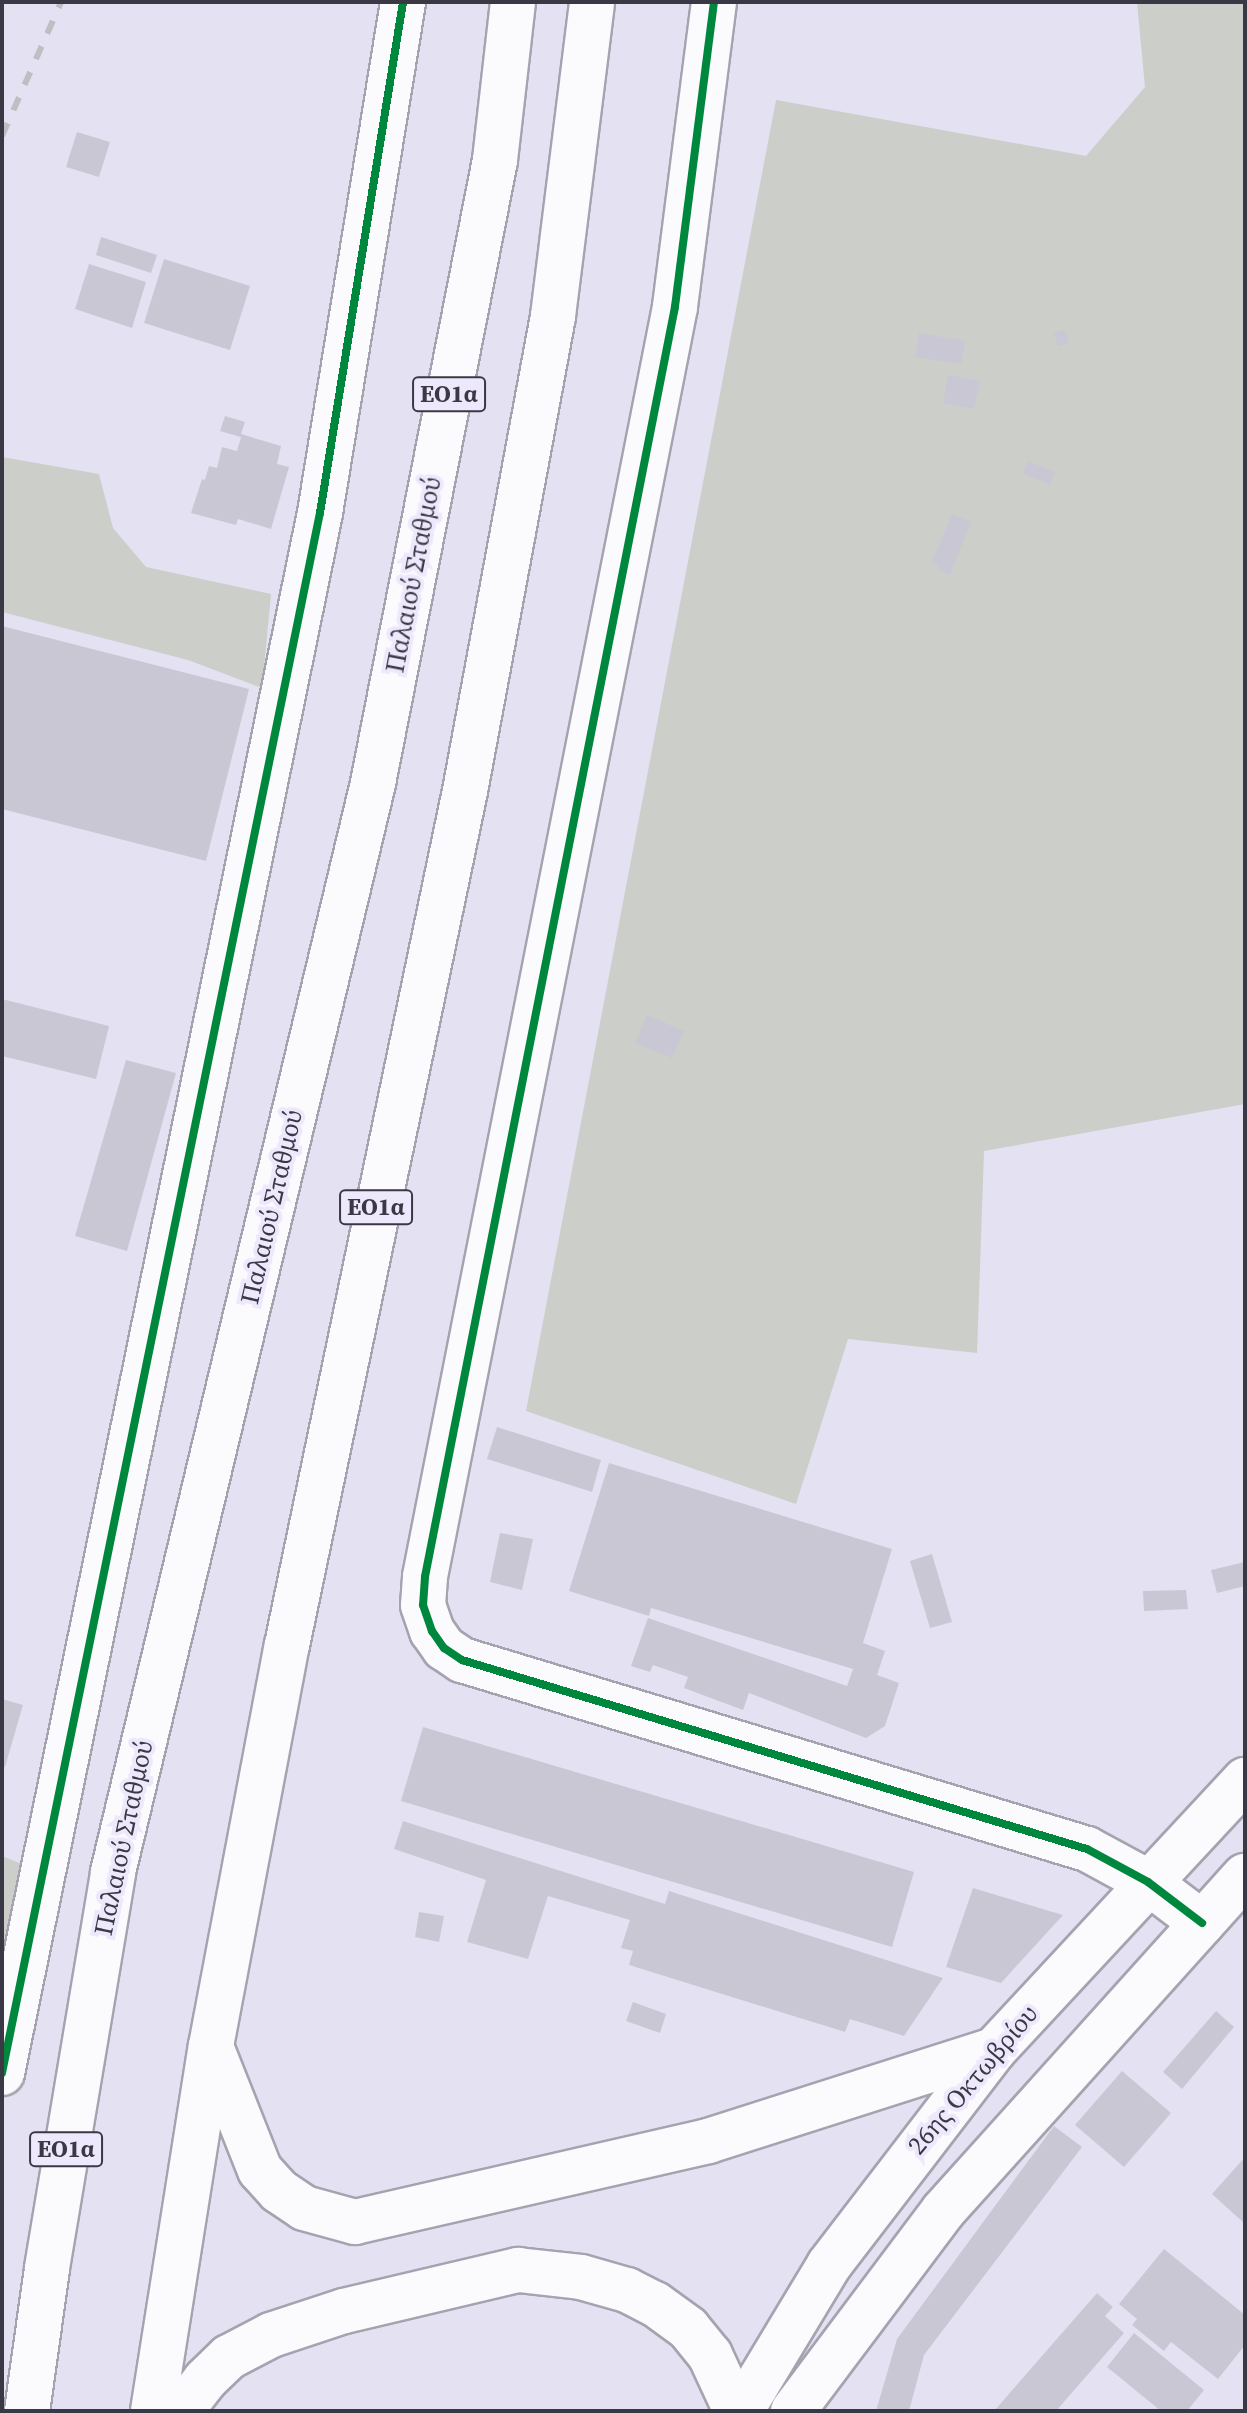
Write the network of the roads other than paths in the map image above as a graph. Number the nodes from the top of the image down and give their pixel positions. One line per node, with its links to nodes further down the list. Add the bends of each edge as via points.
1 (403, 2): 11 (main road, via 320,513)
2 (513, 2): 12 (main road, Παλαιού Σταθμού / ΕΟ1α, via 495,160 373,783 113,1872)
3 (592, 2): 9 (main road, ΕΟ1α, via 547,347 465,791 312,1521)
4 (714, 2): 7 (main road, via 675,307 423,1605 444,1648 462,1660 1087,1849)
5 (1245, 1780): 7 (main road, 26ης Οκτωβρίου)
6 (1245, 1876): 8 (main road)
7 (1148, 1882): 8 (main road); 10 (main road, 26ης Οκτωβρίου)
8 (1202, 1923): 16 (main road, via 943,2211)
9 (211, 2046): 10 (main road, via 260,2170 304,2208 355,2222 708,2141); 13 (main road, ΕΟ1α)
10 (994, 2050): 15 (main road, 26ης Οκτωβρίου, via 829,2265)
11 (2, 2073)
12 (27, 2411)
13 (153, 2411)
14 (181, 2411): 15 (main road, via 229,2357 271,2335 344,2311 518,2270 581,2277 655,2304 688,2328 710,2355)
15 (738, 2411)
16 (793, 2411)

